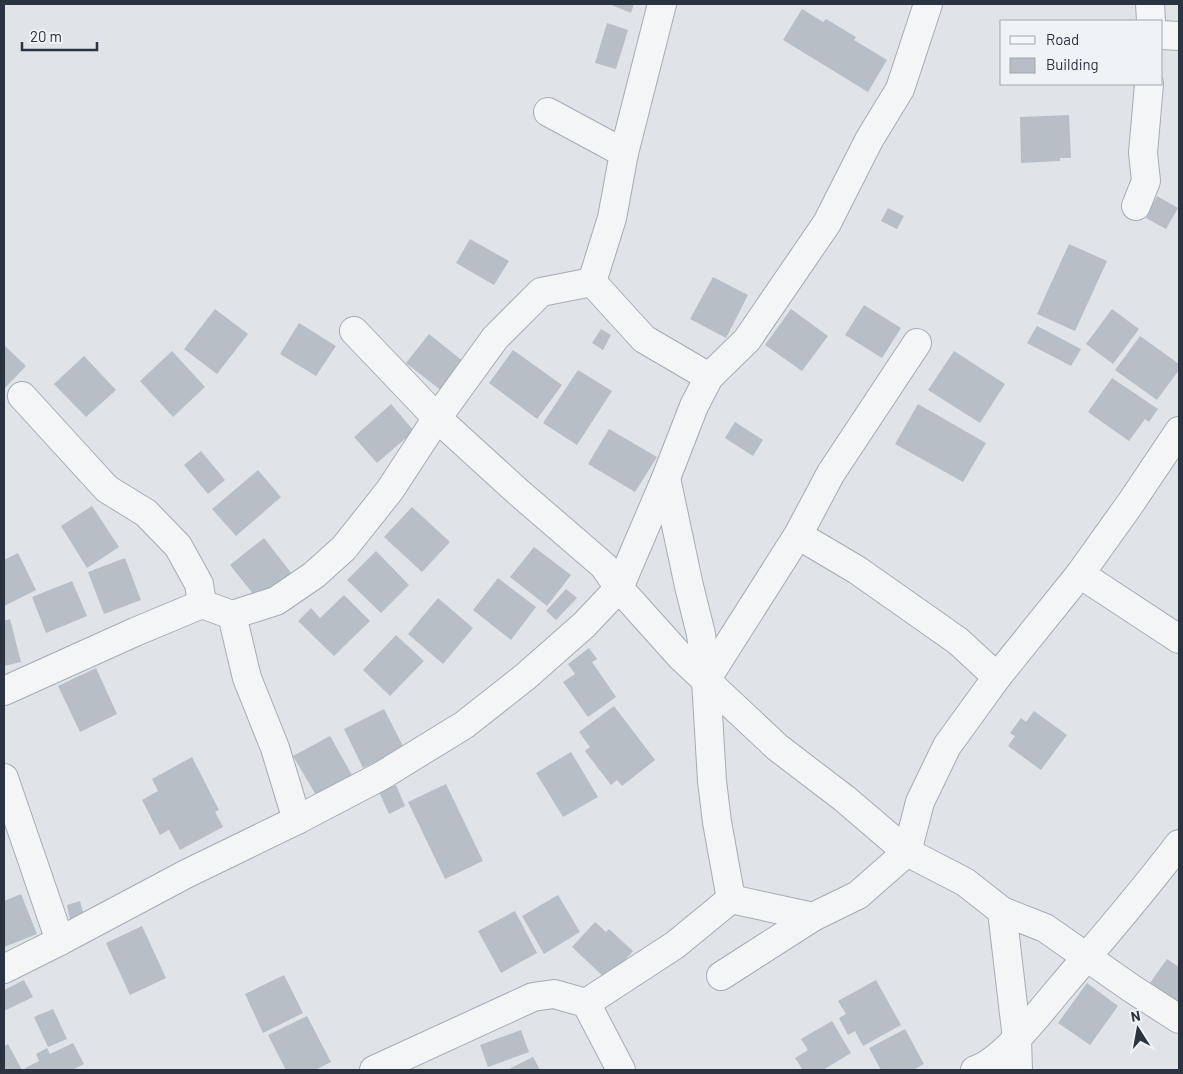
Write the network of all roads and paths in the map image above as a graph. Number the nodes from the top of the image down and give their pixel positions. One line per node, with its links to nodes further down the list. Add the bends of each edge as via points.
1 (662, 4): 9 (street)
2 (928, 4): 14 (street, via 900,89 869,140 827,223 747,340)
3 (1150, 4): 4 (street)
4 (1151, 20)
5 (1163, 35): 6 (street)
6 (1179, 36)
7 (1149, 85): 10 (street, via 1143,153 1146,181)
8 (548, 112): 9 (street)
9 (624, 153): 11 (street, via 612,218)
10 (1136, 206)
11 (592, 282): 14 (street, via 644,339); 16 (street, via 541,292 496,338)
12 (354, 331): 16 (street)
13 (917, 343): 19 (street, via 831,473)
14 (709, 377): 18 (street)
15 (22, 396): 22 (street, via 107,489 146,513 178,546 199,584)
16 (437, 418): 21 (street, via 604,566); 23 (street, via 390,490 344,548 314,575 276,601)
17 (1179, 430): 20 (street)
18 (666, 478): 21 (street); 26 (street, via 700,634)
19 (798, 535): 25 (street, via 857,570 958,641); 26 (street)
20 (1080, 574): 24 (street); 25 (street)
21 (619, 588): 26 (street); 29 (street, via 584,625 532,671 464,725 381,776)
22 (202, 604): 23 (street); 27 (street)
23 (232, 614): 29 (street, via 247,678 275,748)
24 (1179, 638)
25 (997, 677): 31 (street, via 947,746 920,802)
26 (706, 680): 31 (street, via 778,747); 32 (street, via 712,780)
27 (4, 692)
28 (4, 778): 35 (street)
29 (297, 820): 35 (street)
30 (1179, 844): 36 (street)
31 (907, 852): 33 (street, via 965,882); 34 (street, via 858,895)
32 (732, 899): 34 (street); 39 (street, via 675,945)
33 (1002, 911): 36 (street, via 1045,928); 41 (street)
34 (813, 917): 38 (street)
35 (60, 941): 37 (street)
36 (1087, 957): 40 (street); 41 (street)
37 (4, 969)
38 (721, 976)
39 (586, 1003): 42 (street, via 554,994 533,997); 43 (street)
40 (1179, 1019)
41 (1016, 1039): 44 (street, via 985,1067); 45 (street)
42 (374, 1070)
43 (621, 1070)
44 (975, 1070)
45 (1018, 1070)

